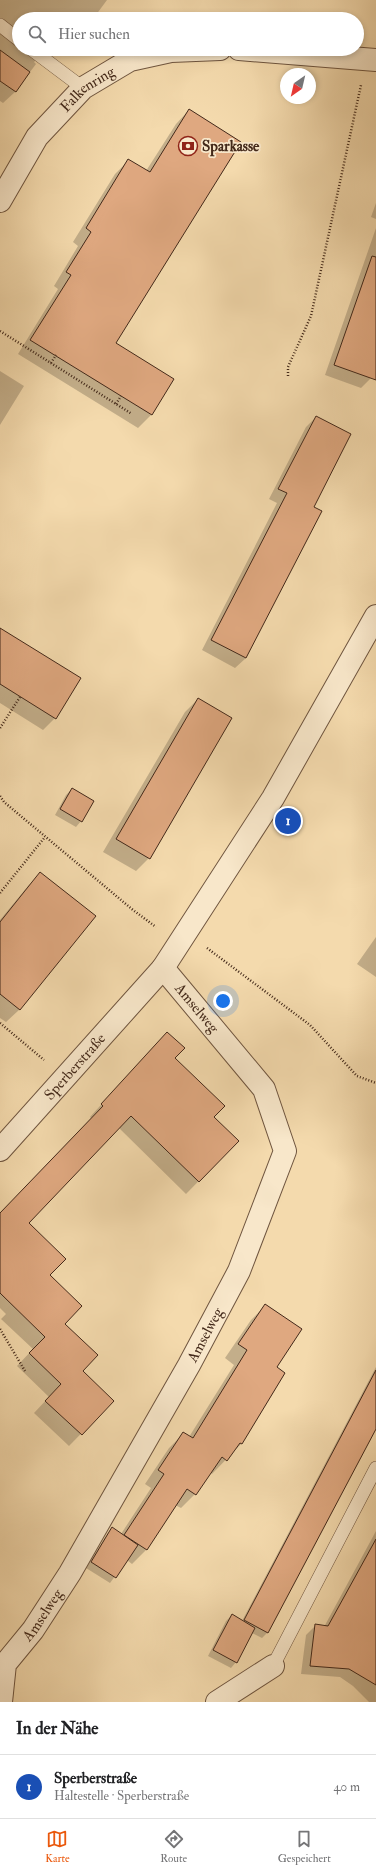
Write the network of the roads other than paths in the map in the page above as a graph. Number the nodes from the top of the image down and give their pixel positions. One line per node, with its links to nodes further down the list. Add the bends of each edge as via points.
1 (0, 25): 2 (lane)
2 (12, 34)
3 (40, 56): 7 (lane)
4 (149, 56): 7 (street, Falkenring, via 130,60)
5 (323, 56): 6 (street)
6 (371, 60)
7 (83, 88): 8 (street, Falkenring, via 37,137)
8 (0, 201)
9 (376, 616): 10 (street, Sperberstraße, via 273,798)
10 (163, 968): 11 (street, Sperberstraße); 14 (street, Amselweg, via 264,1089 285,1150 239,1271 189,1365 70,1573 33,1630 5,1664)
11 (0, 1150)
12 (376, 1468): 13 (lane)
13 (273, 1666): 15 (street)
14 (1, 1702)
15 (217, 1702)

